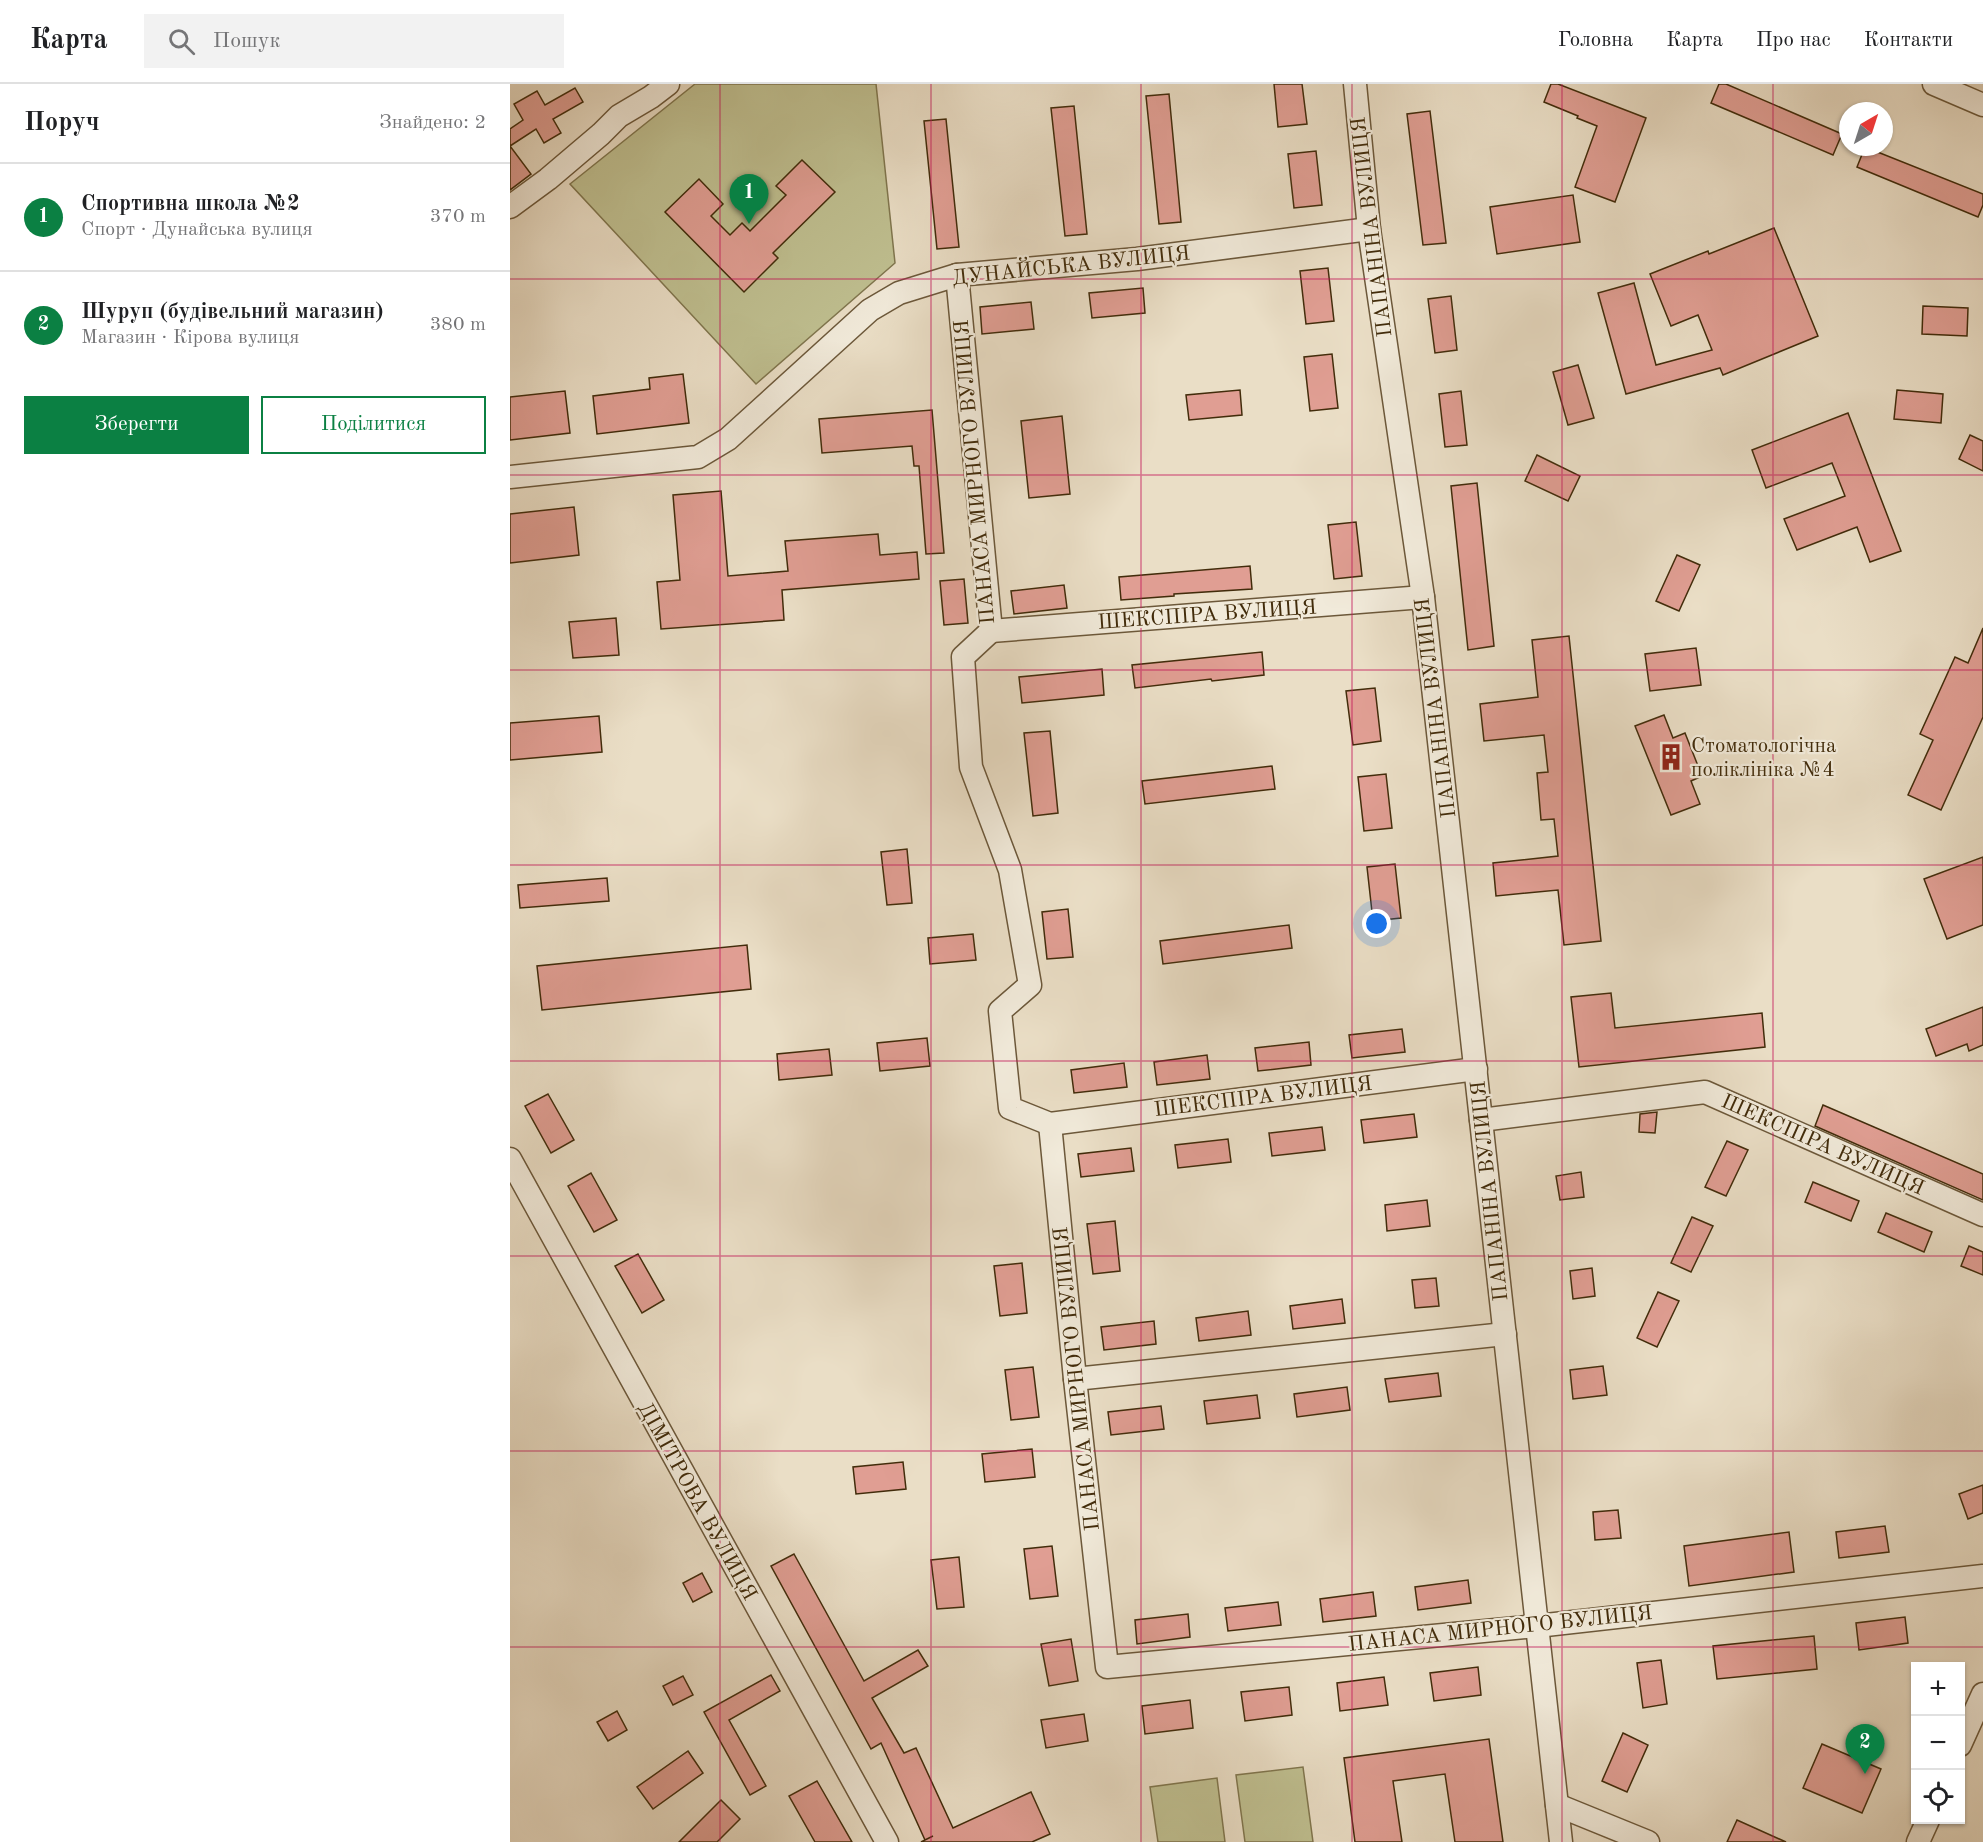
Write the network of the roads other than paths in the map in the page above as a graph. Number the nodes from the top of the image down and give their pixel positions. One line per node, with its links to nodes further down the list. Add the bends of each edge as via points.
1 (668, 84): 5 (street, via 619,116)
2 (1355, 84): 6 (street, ПАПАНІНА ВУЛИЦЯ)
3 (1934, 84): 4 (street)
4 (1983, 105)
5 (510, 207)
6 (1369, 230): 7 (street, ДУНАЙСЬКА ВУЛИЦЯ, via 1137,259); 9 (street, ПАПАНІНА ВУЛИЦЯ)
7 (957, 275): 8 (street, ДУНАЙСЬКА ВУЛИЦЯ, via 899,293 870,310 728,438 698,458); 10 (street, ПАНАСА МИРНОГО ВУЛИЦЯ)
8 (510, 477)
9 (1423, 597): 10 (street, ШЕКСПІРА ВУЛИЦЯ); 11 (street, ПАПАНІНА ВУЛИЦЯ)
10 (991, 631): 13 (street, ПАНАСА МИРНОГО ВУЛИЦЯ, via 963,657 971,767 1011,870 1030,985 1000,1011 1010,1108)
11 (1476, 1069): 12 (street, ПАПАНІНА ВУЛИЦЯ); 13 (street, ШЕКСПІРА ВУЛИЦЯ)
12 (1481, 1120): 15 (street, ШЕКСПІРА ВУЛИЦЯ, via 1705,1092); 16 (street, ПАПАНІНА ВУЛИЦЯ)
13 (1050, 1124): 17 (street, ПАНАСА МИРНОГО ВУЛИЦЯ)
14 (510, 1159): 24 (street, ДІМІТРОВА ВУЛИЦЯ)
15 (1983, 1215)
16 (1505, 1334): 17 (street); 19 (street, ПАПАНІНА ВУЛИЦЯ)
17 (1075, 1379): 19 (street, ПАНАСА МИРНОГО ВУЛИЦЯ, via 1107,1667)
18 (1983, 1576): 19 (street, ПАНАСА МИРНОГО ВУЛИЦЯ)
19 (1537, 1626): 22 (street, ПАПАНІНА ВУЛИЦЯ)
20 (1983, 1694): 21 (street)
21 (1965, 1735)
22 (1557, 1805): 25 (street, ПАПАНІНА ВУЛИЦЯ); 26 (street)
23 (1926, 1824): 27 (street)
24 (887, 1842)
25 (1561, 1842)
26 (1648, 1842)
27 (1918, 1842)

